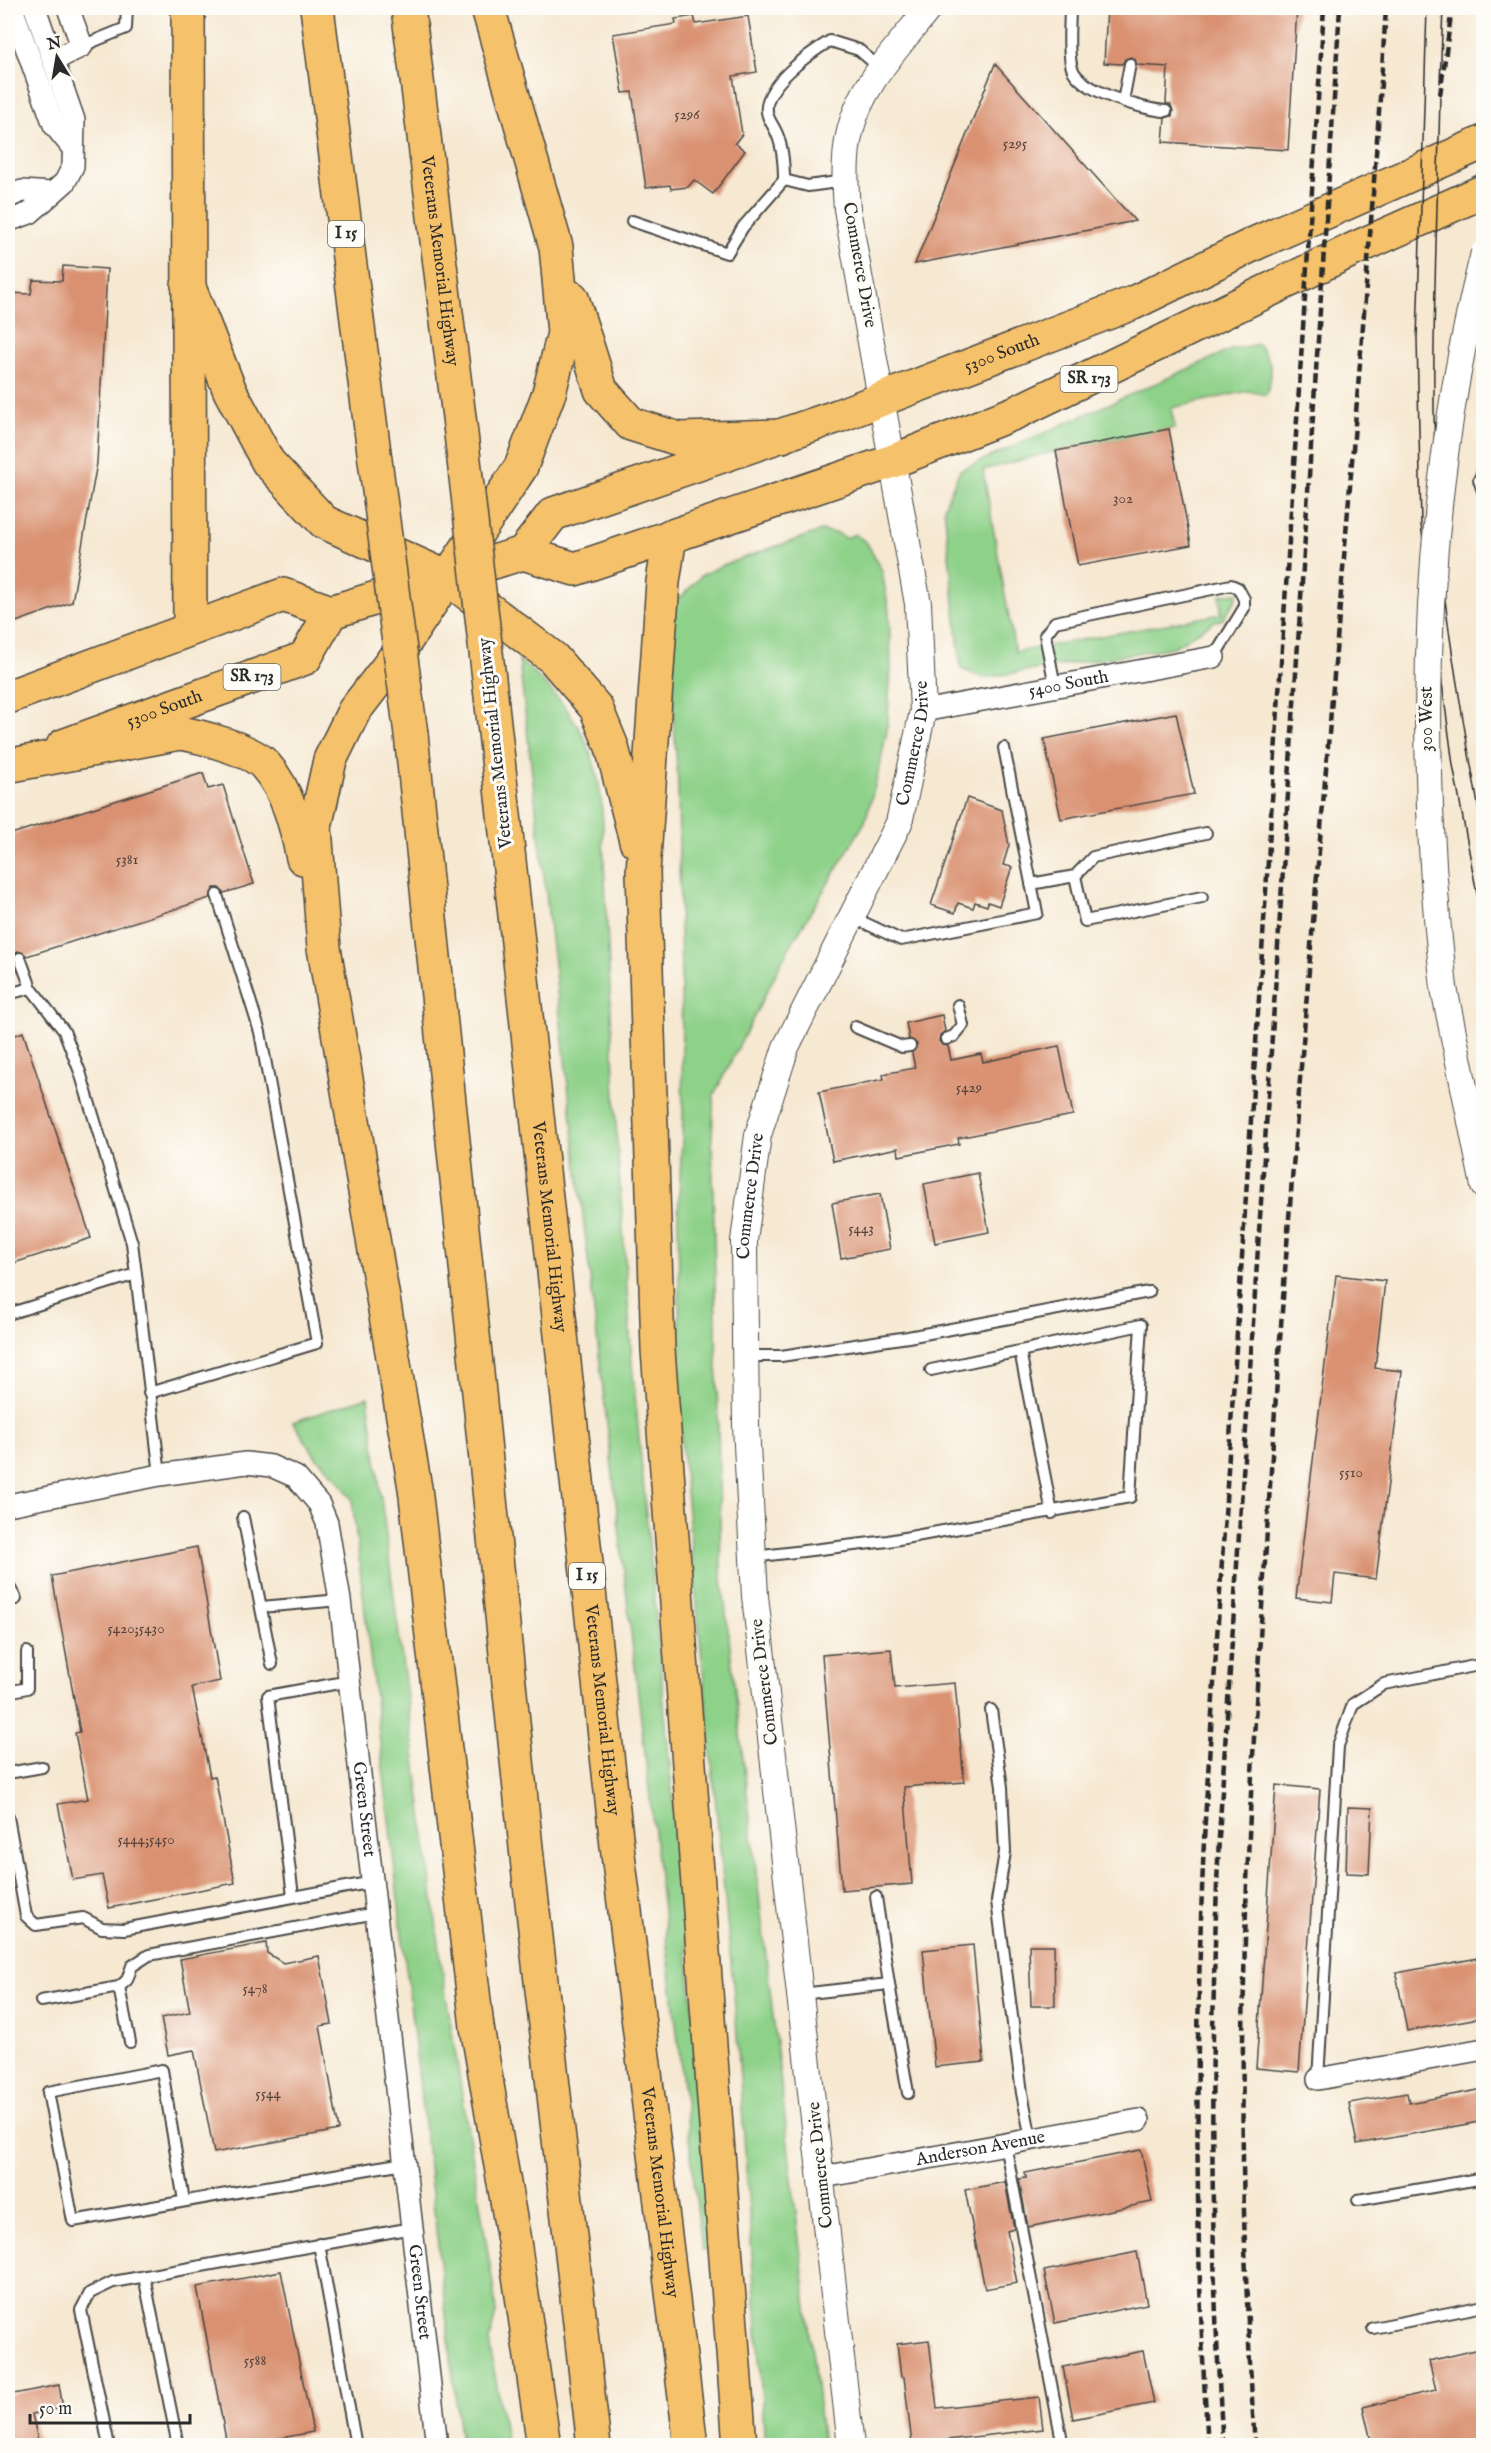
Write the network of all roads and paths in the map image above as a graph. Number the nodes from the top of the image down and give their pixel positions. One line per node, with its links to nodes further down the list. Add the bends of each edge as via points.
1 (12, 8): 18 (street, via 54,125)
2 (35, 8): 12 (street)
3 (68, 8): 11 (street)
4 (127, 8): 11 (lane, via 126,28)
5 (188, 8): 28 (main road)
6 (317, 8): 116 (main road, I 15, bridge, via 411,734 527,1856)
7 (408, 8): 117 (main road, Veterans Memorial Highway / I 15, bridge, via 492,705 617,1846)
8 (488, 8): 26 (main road)
9 (1070, 8): 15 (lane, via 1072,69 1081,79)
10 (918, 11): 14 (street, Commerce Drive)
11 (82, 45): 12 (street)
12 (54, 60): 18 (street, via 74,120)
13 (1130, 64): 15 (lane)
14 (881, 69): 19 (lane, via 859,50 830,41 814,50 779,82 766,110 779,139); 20 (street, Commerce Drive, via 865,94 849,135)
15 (1124, 101): 16 (lane, via 1148,110)
16 (1166, 111)
17 (1484, 142): 29 (main road, 5300 South, via 1256,243 1133,303)
18 (71, 146): 22 (street, via 74,156 70,174)
19 (784, 180): 20 (lane, via 808,186); 25 (lane, via 743,227 727,253)
20 (845, 181): 29 (street, Commerce Drive)
21 (1484, 191): 31 (main road, SR 173, via 1354,249 1017,412)
22 (52, 193): 23 (street, via 22,192); 24 (street, via 30,213)
23 (8, 197)
24 (8, 221)
25 (632, 221)
26 (556, 247): 30 (main road, via 601,390 631,424 679,439); 36 (main road, via 564,333 549,393 521,467)
27 (1484, 253): 60 (street, 300 West, bridge, via 1448,431 1430,590 1426,750 1444,988)
28 (188, 285): 36 (main road, via 230,391 268,462 324,522); 38 (main road)
29 (882, 399): 30 (main road, 5300 South); 31 (street, Commerce Drive)
30 (782, 436): 35 (main road, 5300 South, via 553,514)
31 (893, 461): 34 (main road, SR 173); 42 (street, Commerce Drive, via 918,604)
32 (1484, 470): 33 (lane, via 1479,480)
33 (1484, 494)
34 (670, 536): 35 (main road, SR 173, via 574,569); 46 (main road, via 663,582)
35 (523, 553): 36 (main road)
36 (446, 577): 37 (main road); 46 (main road, via 553,658 596,708 612,747); 52 (main road, via 391,663 354,711 330,760 315,827)
37 (331, 612): 38 (main road, via 283,595); 44 (main road, 5300 South / SR 173, via 305,658)
38 (190, 629): 41 (main road)
39 (1214, 657): 40 (street, 5400 South); 40 (lane, via 1244,608 1238,588 1231,585 1054,622 1045,635)
40 (1055, 686): 42 (street, 5400 South)
41 (8, 697)
42 (923, 711): 51 (street, Commerce Drive, via 899,822)
43 (1004, 748): 48 (lane)
44 (10, 765): 52 (main road, via 180,733 207,737 264,764 292,810)
45 (1206, 833): 47 (lane, via 1093,857)
46 (643, 872): 118 (main road, via 658,1350)
47 (1075, 876): 48 (lane); 50 (lane, via 1085,921)
48 (1031, 885): 51 (lane, via 1037,913 901,940)
49 (217, 896): 67 (lane, via 261,1032 317,1343)
50 (1202, 897)
51 (852, 917): 65 (street, Commerce Drive, via 786,1047 758,1136 744,1241)
52 (324, 948): 115 (main road, via 415,1488 477,2027)
53 (20, 958): 54 (lane)
54 (32, 988): 55 (lane); 61 (lane, via 64,1031 80,1072 132,1244)
55 (8, 994)
56 (958, 1005): 58 (lane, via 963,1025)
57 (855, 1026): 59 (lane, via 902,1047)
58 (946, 1039)
59 (910, 1046)
60 (1484, 1186)
61 (136, 1274): 63 (lane); 67 (lane)
62 (1149, 1292): 65 (lane, via 908,1337 781,1356)
63 (8, 1314)
64 (1020, 1351): 66 (lane); 70 (lane); 70 (lane, via 1141,1325 1130,1497)
65 (745, 1356): 72 (street, Commerce Drive)
66 (931, 1370)
67 (149, 1393): 68 (lane)
68 (160, 1476): 69 (street, Green Street); 75 (street, Green Street, via 246,1462 271,1466 296,1477 319,1504 327,1524)
69 (8, 1505)
70 (1052, 1512): 72 (lane, via 888,1541)
71 (243, 1517): 76 (lane)
72 (753, 1557): 92 (street, Commerce Drive)
73 (8, 1585): 74 (lane)
74 (16, 1599)
75 (340, 1600): 76 (lane); 80 (street, Green Street)
76 (261, 1607): 78 (lane)
77 (27, 1652): 81 (lane, via 27,1688)
78 (272, 1664)
79 (1484, 1664): 96 (lane, via 1384,1684 1353,1704 1338,1746)
80 (350, 1681): 86 (street, Green Street); 87 (lane, via 268,1696)
81 (8, 1692)
82 (991, 1710): 99 (lane, via 1002,1787 1005,1852 997,1901)
83 (42, 1767): 84 (lane)
84 (8, 1773)
85 (8, 1817): 87 (lane, via 26,1916 36,1925 83,1918 102,1928 124,1929)
86 (373, 1882): 87 (lane); 89 (street, Green Street)
87 (293, 1896)
88 (876, 1897): 90 (lane)
89 (376, 1913): 91 (lane, via 149,1955 132,1966 128,1980); 101 (street, Green Street)
90 (890, 1984): 92 (lane); 97 (lane)
91 (119, 1987): 93 (lane); 94 (lane)
92 (801, 1994): 102 (street, Commerce Drive)
93 (41, 2001)
94 (130, 2042)
95 (1484, 2049): 96 (street)
96 (1318, 2079)
97 (908, 2093)
98 (1139, 2120): 99 (street, Anderson Avenue)
99 (1031, 2139): 100 (street, Anderson Avenue)
100 (1005, 2144): 102 (street, Anderson Avenue); 120 (lane)
101 (405, 2163): 105 (lane); 106 (street, Green Street)
102 (823, 2177): 119 (street, Commerce Drive)
103 (1484, 2178): 104 (lane)
104 (1358, 2200)
105 (184, 2202): 105 (lane, via 73,2221 48,2092 162,2070)
106 (412, 2228): 107 (lane); 114 (street, Green Street)
107 (319, 2244): 108 (lane); 113 (lane)
108 (144, 2276): 111 (lane, via 112,2282 90,2293 81,2310); 112 (lane)
109 (1484, 2306): 110 (lane)
110 (1373, 2328)
111 (109, 2445)
112 (178, 2445)
113 (356, 2445)
114 (436, 2445)
115 (544, 2445)
116 (594, 2445)
117 (691, 2445)
118 (740, 2445)
119 (851, 2445)
120 (1063, 2445)

